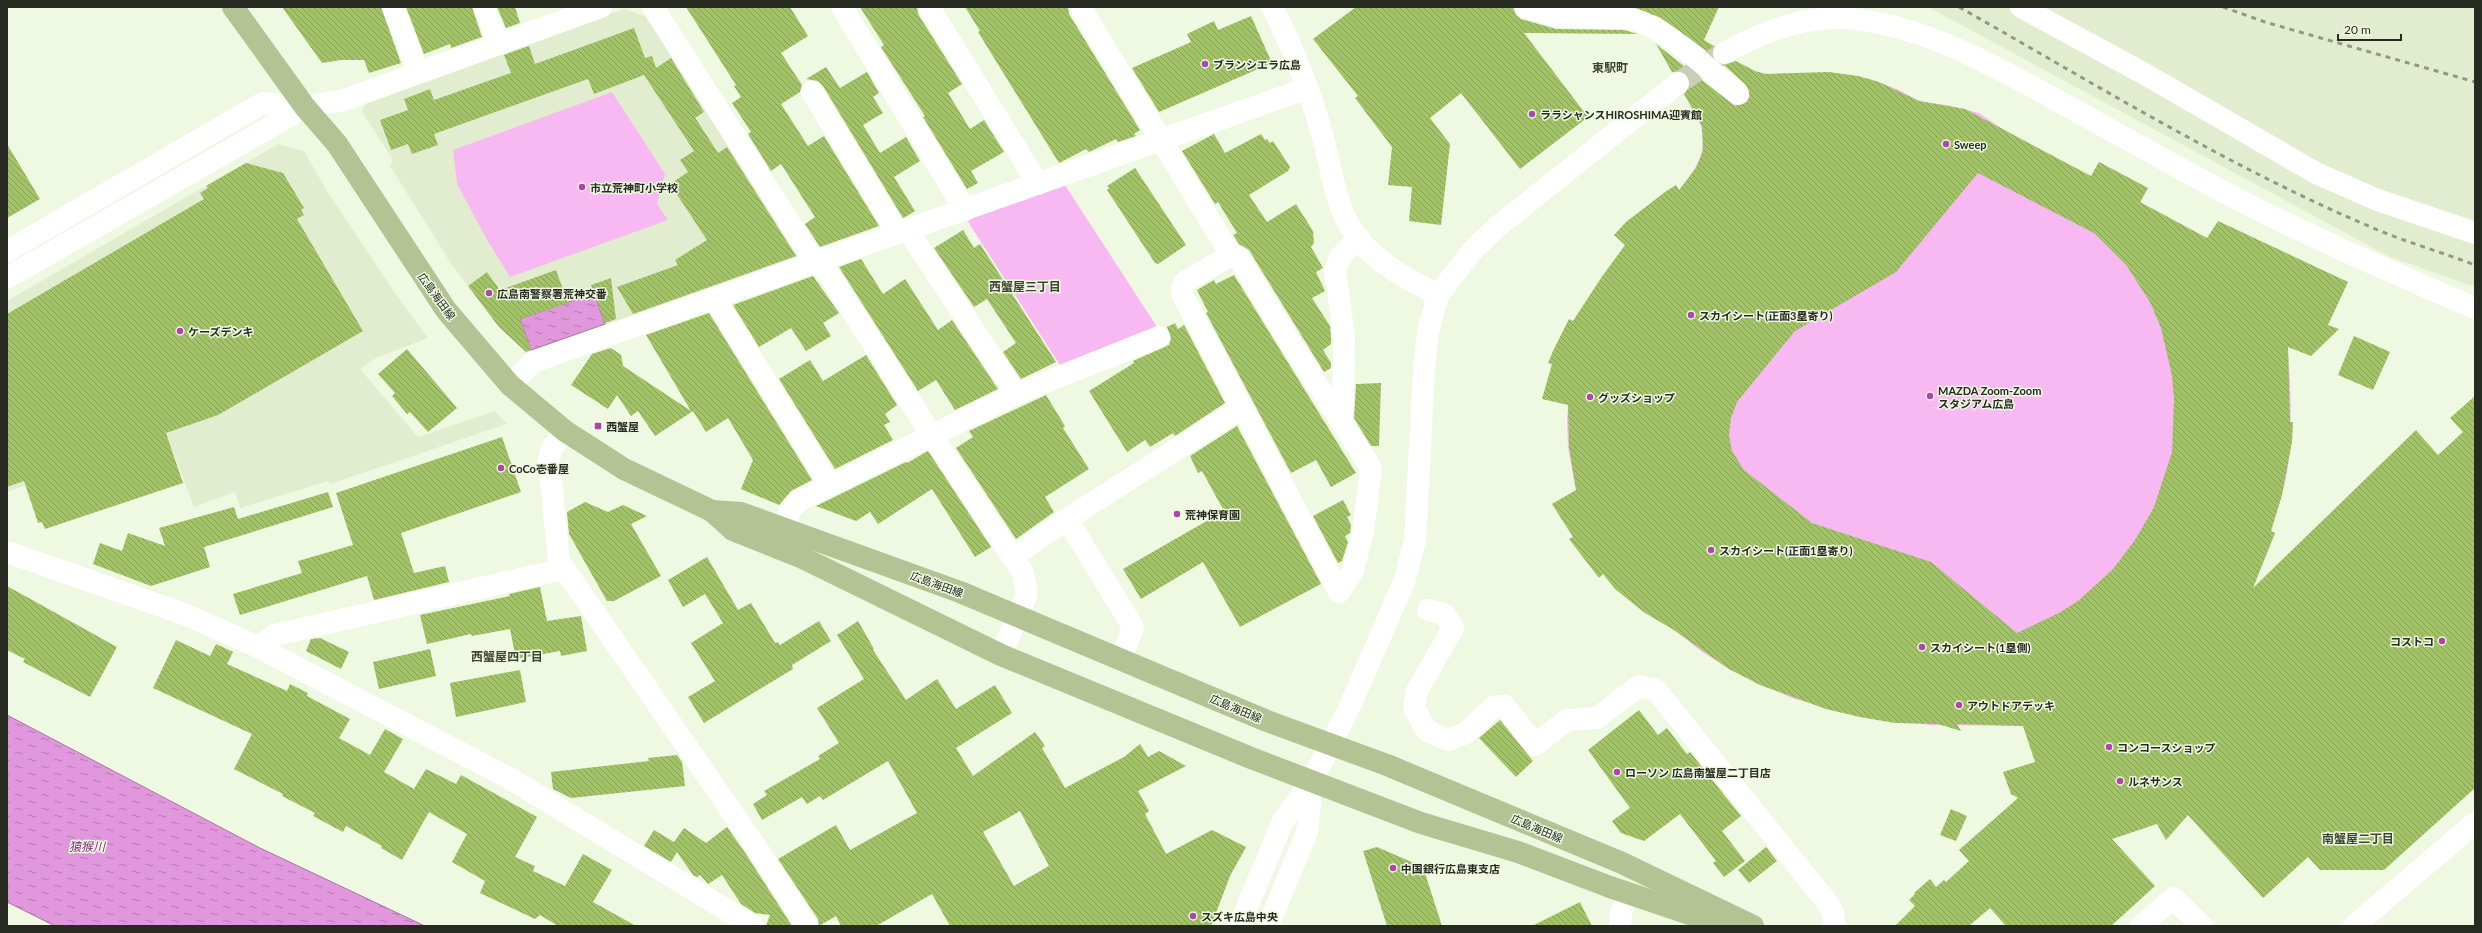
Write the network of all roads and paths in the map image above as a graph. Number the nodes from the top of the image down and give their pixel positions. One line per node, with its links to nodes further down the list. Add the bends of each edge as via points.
1 (233, 7): 19 (main road, 広島海田線)
2 (393, 7): 14 (street)
3 (484, 7): 12 (street)
4 (601, 7): 12 (street)
5 (653, 7): 28 (street)
6 (842, 7): 22 (street)
7 (929, 7): 21 (street)
8 (1080, 7): 20 (street)
9 (1272, 7): 16 (street)
10 (1524, 7): 18 (street, via 1560,18 1626,18 1654,26)
11 (2020, 7): 24 (street, via 2143,73 2316,173 2375,199)
12 (498, 42): 14 (street)
13 (1724, 53): 32 (street, via 1779,28 1833,18 1861,19 1889,25 1942,42 2002,70 2221,190 2365,261)
14 (418, 72): 19 (street, via 344,100)
15 (1678, 84): 30 (street, via 1497,227 1473,250)
16 (1308, 88): 20 (street); 25 (street, via 1338,199)
17 (812, 92): 23 (street)
18 (1738, 94)
19 (305, 107): 26 (street, via 263,103); 29 (street); 34 (main road, 広島海田線, via 337,144 446,310)
20 (1161, 141): 21 (street); 27 (street)
21 (1038, 184): 22 (street)
22 (965, 210): 23 (street)
23 (902, 230): 28 (street); 35 (street)
24 (2475, 233)
25 (1359, 238): 30 (street, via 1380,261 1394,271); 37 (street, via 1341,256 1335,270 1344,337 1344,405)
26 (7, 251)
27 (1230, 254): 36 (street, via 1185,282 1182,292); 37 (street, via 1238,257 1292,346)
28 (815, 262): 31 (street); 39 (street, via 826,270)
29 (7, 278)
30 (1438, 294): 51 (street, via 1428,331 1424,369 1415,541 1411,562 1349,708)
31 (714, 298): 34 (street, via 533,362); 40 (street)
32 (2475, 308)
33 (1159, 337): 35 (street)
34 (510, 385): 38 (main road, 広島海田線)
35 (1016, 394): 39 (street)
36 (1243, 407): 37 (street, via 1339,592 1352,573 1363,533 1371,468); 41 (street)
37 (1341, 419)
38 (565, 431): 42 (main road, 広島海田線, via 624,469 712,511 742,513); 45 (street, via 551,450 549,461 559,561)
39 (931, 434): 40 (street); 44 (street)
40 (830, 484): 42 (street, via 800,500 791,510)
41 (1067, 519): 44 (street); 50 (street, via 1133,627)
42 (780, 538): 47 (main road, 広島海田線, via 960,592); 49 (main road, 広島海田線)
43 (7, 552): 48 (street, via 187,615)
44 (1012, 556): 47 (street, via 1023,573 1027,588)
45 (564, 569): 48 (street, via 275,635); 56 (street, via 743,828)
46 (1428, 610): 62 (street, via 1444,614 1453,628 1417,691 1414,708 1426,730 1448,740 1466,734 1493,707 1505,706 1535,745 1567,720 1597,718 1639,686 1656,690 1826,901 1832,912)
47 (1017, 617): 49 (street); 50 (main road, 広島海田線)
48 (258, 647): 55 (street, via 509,778)
49 (1001, 655): 52 (main road, 広島海田線, via 1251,758)
50 (1121, 660): 51 (main road, 広島海田線)
51 (1329, 744): 52 (street); 61 (main road, 広島海田線, via 1394,768 1622,863)
52 (1312, 780): 54 (main road, 広島海田線, via 1422,823 1518,852); 57 (street, via 1283,821); 58 (street, via 1307,832)
53 (2475, 823): 65 (street)
54 (1628, 893): 59 (street); 60 (main road, 広島海田線)
55 (753, 926)
56 (807, 926)
57 (1239, 926)
58 (1268, 926)
59 (1620, 926)
60 (1724, 926)
61 (1753, 926)
62 (1834, 926)
63 (2141, 926): 64 (street, via 2173,898)
64 (2202, 926)
65 (2354, 926)

